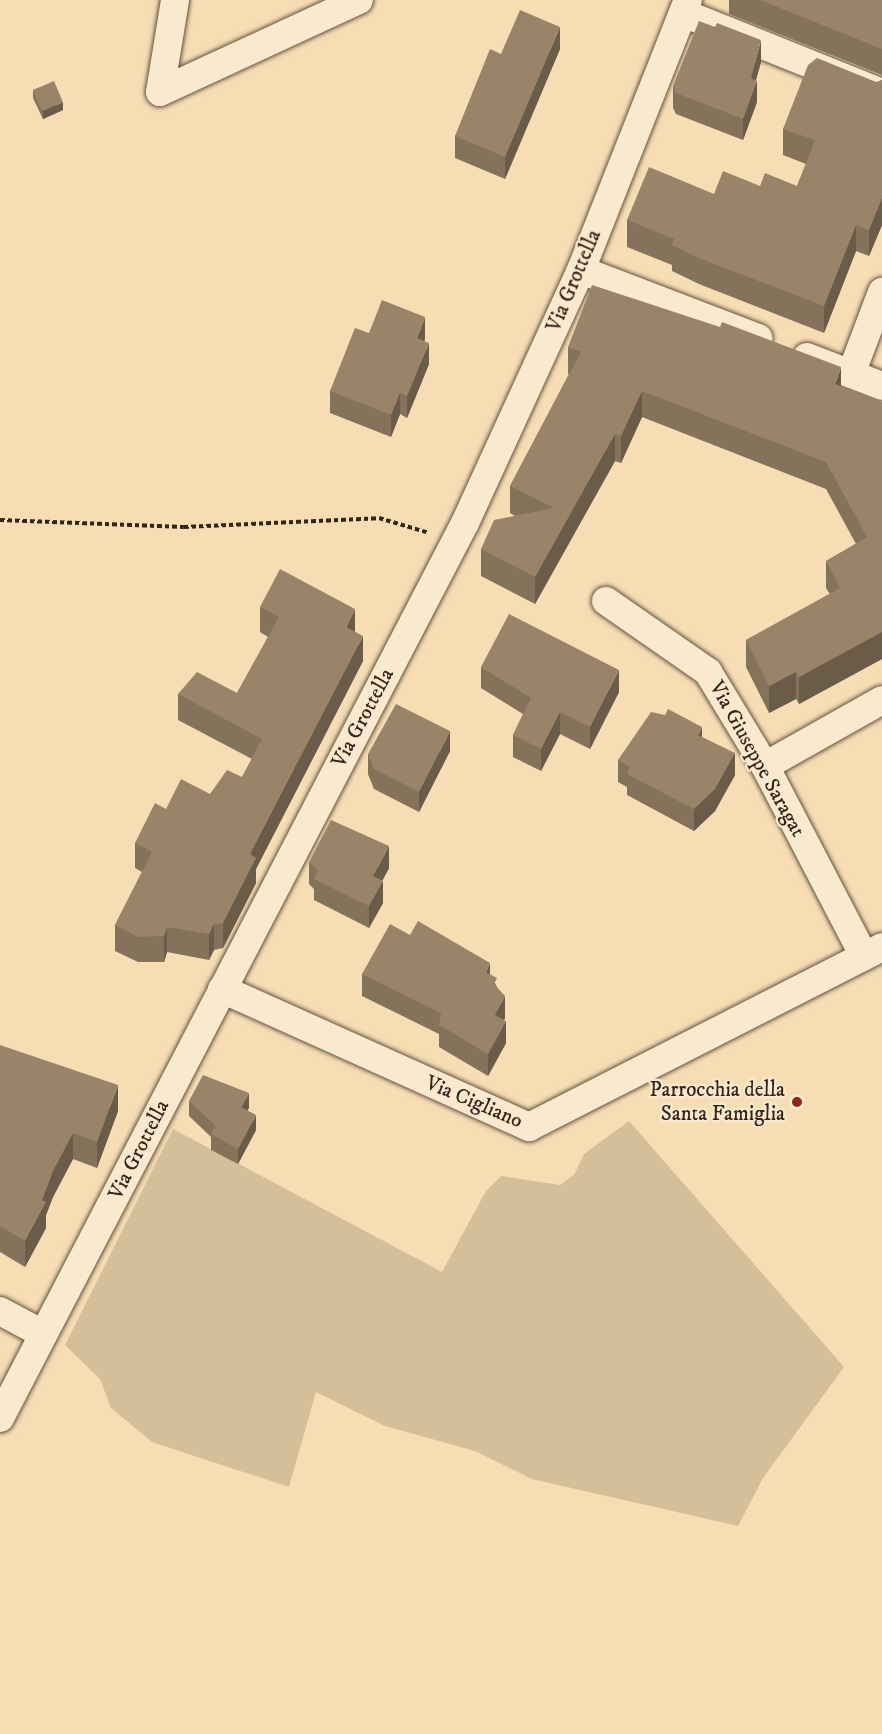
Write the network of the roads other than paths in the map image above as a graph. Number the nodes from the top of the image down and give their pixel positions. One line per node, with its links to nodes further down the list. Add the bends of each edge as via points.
1 (175, 0): 2 (street, via 160,92)
2 (359, 0)
3 (685, 7): 4 (street); 5 (street, Via Grottella)
4 (882, 93)
5 (580, 270): 7 (street); 13 (street, Via Grottella, via 451,550)
6 (882, 292): 7 (street)
7 (851, 374): 8 (street)
8 (882, 386)
9 (606, 601): 11 (street, Via Giuseppe Saragat, via 708,672)
10 (882, 700): 11 (street)
11 (765, 766): 12 (street, Via Giuseppe Saragat)
12 (873, 951): 13 (street, Via Cigliano, via 529,1127)
13 (222, 989): 15 (street, Via Grottella)
14 (0, 1311): 15 (street)
15 (44, 1334): 16 (street, Via Grottella)
16 (0, 1418)

